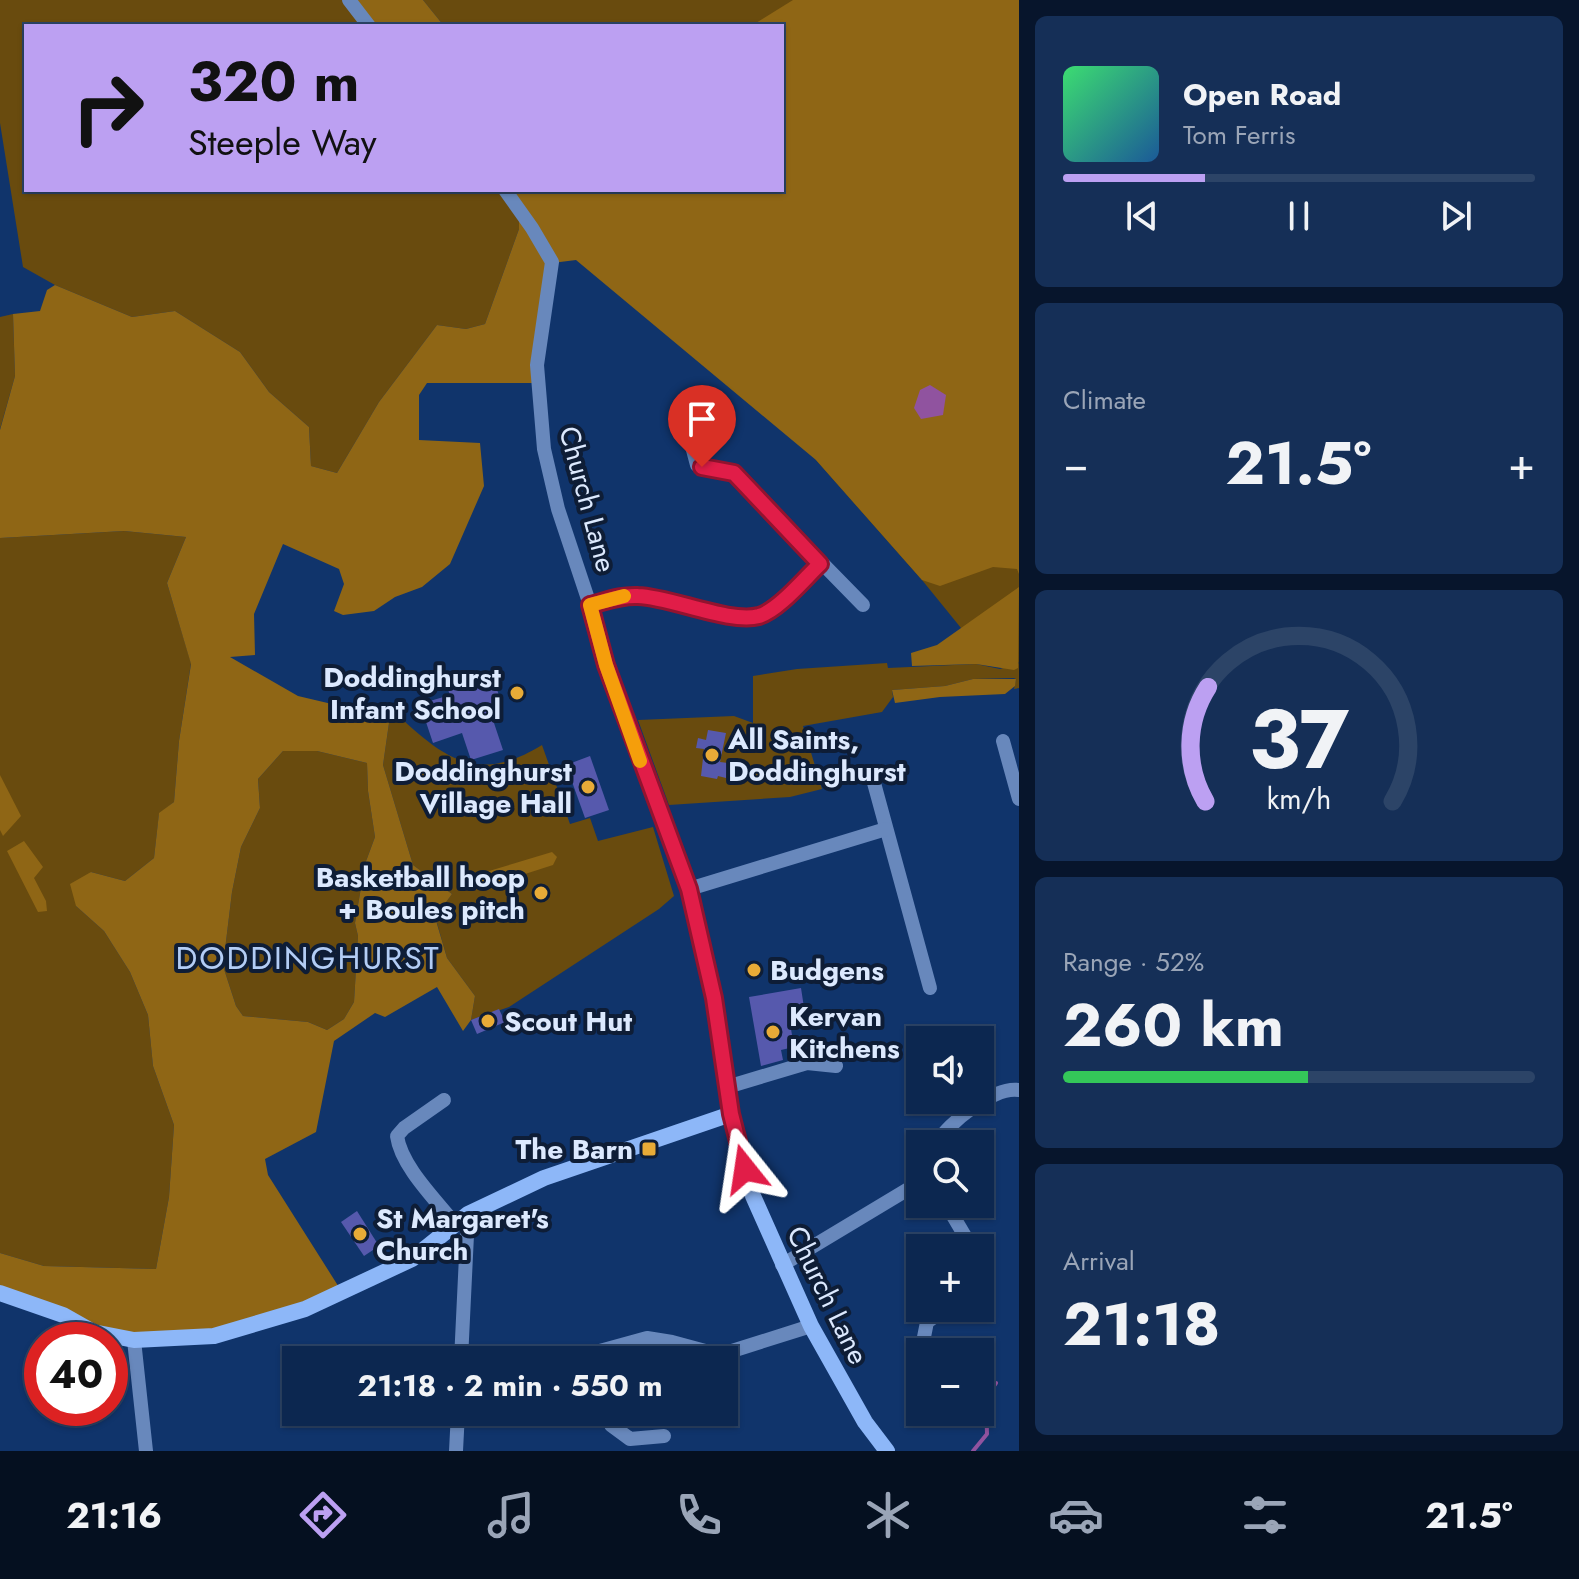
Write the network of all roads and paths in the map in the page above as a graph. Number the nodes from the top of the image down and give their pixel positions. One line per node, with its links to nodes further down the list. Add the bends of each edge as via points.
1 (349, 0): 2 (street)
2 (367, 24)
3 (506, 192): 6 (street, Church Lane, via 552,262 537,365 539,409 558,509)
4 (681, 418): 5 (street, via 697,465 734,473)
5 (820, 564): 6 (street, via 759,616 641,596); 7 (street)
6 (590, 605): 12 (street, Church Lane, via 606,665)
7 (863, 605)
8 (1003, 741): 10 (street)
9 (874, 783): 11 (street)
10 (1019, 799)
11 (886, 829): 12 (street); 13 (street)
12 (689, 889): 15 (street, Church Lane, via 714,998)
13 (930, 988)
14 (836, 1066): 15 (street, via 807,1063)
15 (727, 1087): 18 (street, Church Lane)
16 (1019, 1090): 19 (street, via 1009,1088)
17 (444, 1100): 21 (street, via 404,1128 397,1136 398,1146)
18 (731, 1114): 21 (street, via 544,1178); 22 (street, Church Lane, via 753,1196)
19 (943, 1130)
20 (906, 1190): 22 (street)
21 (462, 1219): 27 (street, via 412,1259 305,1309 214,1336); 28 (street)
22 (782, 1265): 26 (street, Church Lane)
23 (0, 1293): 27 (street, via 63,1315 93,1332)
24 (926, 1322): 25 (street)
25 (922, 1325)
26 (811, 1326): 31 (street); 37 (street, Church Lane)
27 (134, 1340): 35 (street)
28 (461, 1346)
29 (624, 1346): 30 (street, via 647,1338)
30 (687, 1346)
31 (738, 1349)
32 (457, 1426): 36 (street)
33 (612, 1426): 34 (street, via 630,1439)
34 (664, 1436)
35 (146, 1451)
36 (456, 1451)
37 (887, 1451)

